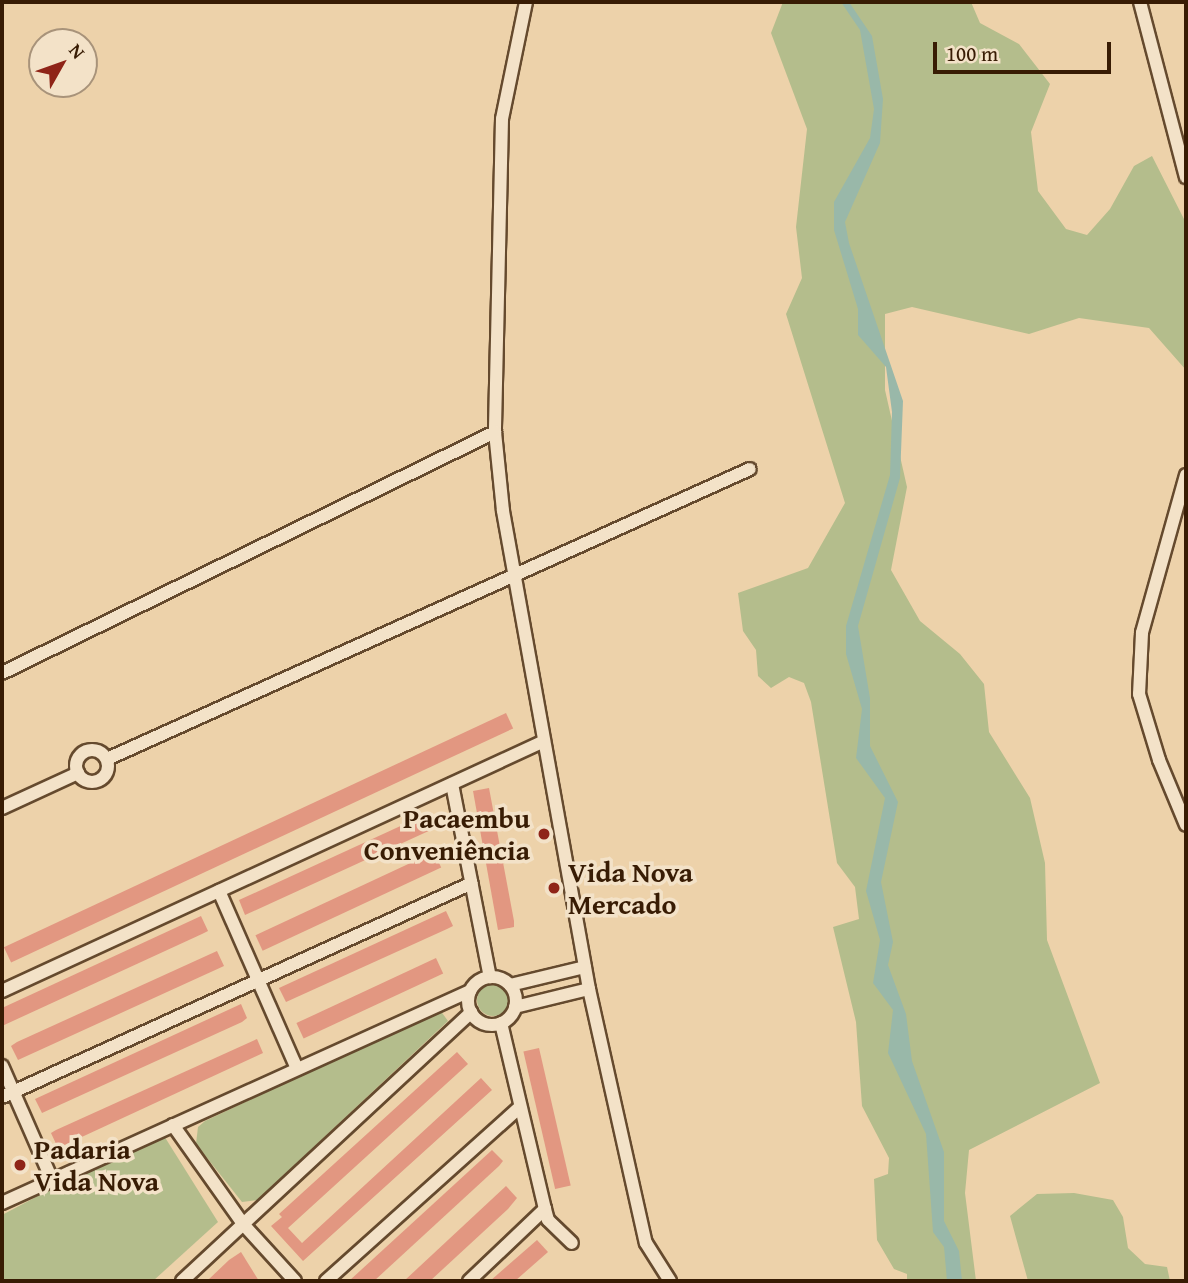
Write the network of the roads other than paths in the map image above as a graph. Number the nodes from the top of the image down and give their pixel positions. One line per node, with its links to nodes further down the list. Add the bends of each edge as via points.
1 (526, 2): 4 (street, via 502,118)
2 (1140, 2): 3 (street)
3 (1186, 177)
4 (495, 432): 7 (street); 8 (street)
5 (750, 469): 7 (street)
6 (1186, 475): 14 (street, via 1142,633 1139,694)
7 (513, 577): 9 (street); 10 (street)
8 (2, 673)
9 (542, 742): 12 (street); 17 (street)
10 (107, 759): 11 (street, via 108,769 100,780 90,782); 11 (street, via 95,750 85,751 78,758)
11 (78, 773): 13 (street)
12 (452, 783): 15 (street); 16 (street)
13 (2, 807)
14 (1186, 825)
15 (472, 883): 18 (street); 19 (street)
16 (219, 891): 19 (street); 22 (street)
17 (584, 967): 20 (street); 21 (street)
18 (490, 977): 20 (street); 23 (street)
19 (258, 980): 28 (street); 29 (street)
20 (510, 985): 24 (street)
21 (589, 989): 24 (street); 41 (street, via 646,1243)
22 (2, 991)
23 (470, 991): 25 (street); 28 (street)
24 (516, 1007): 26 (street)
25 (471, 1012): 26 (street, via 486,1024); 35 (street)
26 (501, 1023): 30 (street)
27 (2, 1066): 29 (street)
28 (297, 1069): 31 (street)
29 (7, 1094): 32 (street)
30 (519, 1108): 34 (street); 39 (street)
31 (173, 1125): 32 (street); 35 (street)
32 (52, 1180): 33 (street)
33 (2, 1203)
34 (545, 1209): 36 (street, via 548,1220); 40 (street)
35 (243, 1224): 37 (street); 38 (street)
36 (572, 1243)
37 (182, 1281)
38 (295, 1281)
39 (326, 1281)
40 (469, 1281)
41 (670, 1281)

